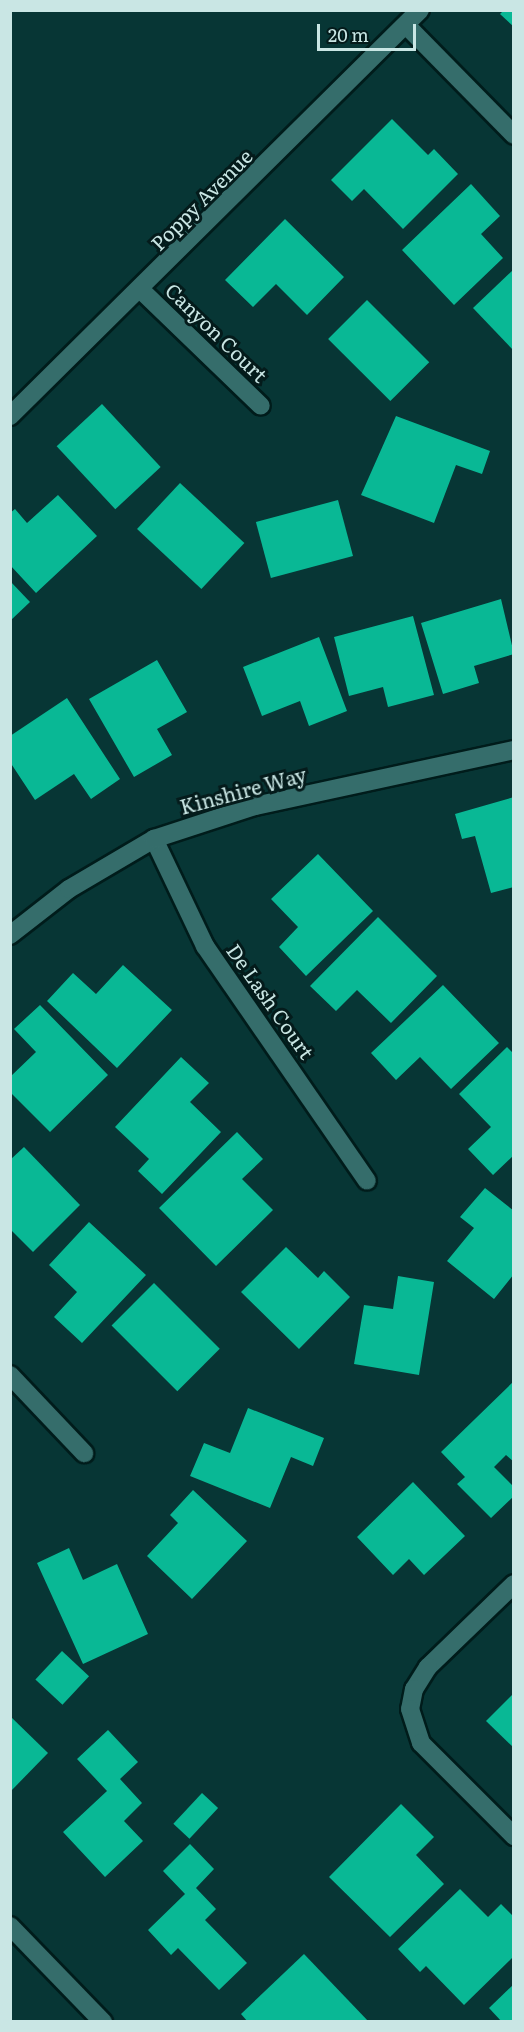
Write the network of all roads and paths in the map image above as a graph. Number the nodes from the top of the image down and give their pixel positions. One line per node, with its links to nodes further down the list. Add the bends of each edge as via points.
1 (420, 10): 2 (street, Poppy Avenue)
2 (406, 25): 3 (street); 4 (street, Poppy Avenue)
3 (513, 135)
4 (142, 291): 5 (street, Canyon Court); 6 (street, Poppy Avenue)
5 (261, 406)
6 (10, 416)
7 (513, 750): 8 (street, Kinshire Way, via 255,806)
8 (154, 839): 9 (street, Kinshire Way, via 69,889); 10 (street, De Lash Court, via 205,946)
9 (10, 935)
10 (367, 1180)
11 (10, 1375): 12 (street)
12 (84, 1453)
13 (513, 1584): 14 (street, via 428,1667 414,1689 410,1709 421,1743)
14 (513, 1836)
15 (10, 1926): 16 (street)
16 (103, 2022)

